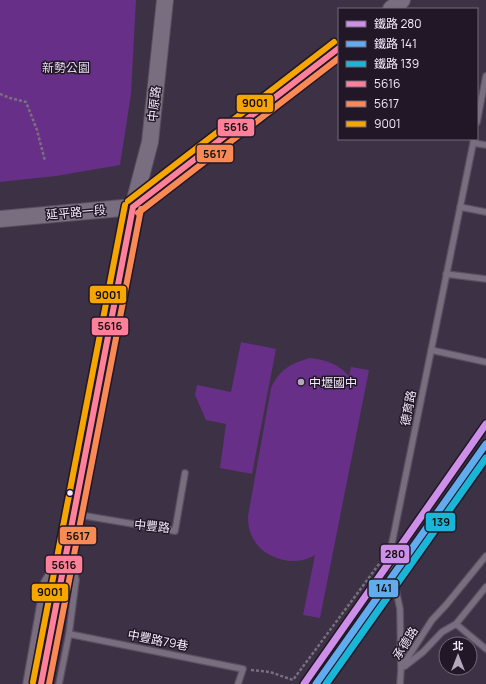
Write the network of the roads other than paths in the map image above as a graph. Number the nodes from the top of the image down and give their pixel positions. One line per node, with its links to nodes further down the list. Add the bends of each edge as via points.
1 (165, 0): 9 (main road, 中原路, via 150,142)
2 (402, 0): 3 (main road)
3 (391, 8)
4 (338, 49): 9 (main road)
5 (486, 76): 6 (lane)
6 (478, 117)
7 (473, 141): 8 (lane); 10 (lane, 德育路)
8 (486, 145)
9 (133, 207): 12 (main road, 延平路一段); 18 (main road)
10 (460, 207): 11 (lane); 13 (lane, 德育路)
11 (486, 212)
12 (0, 219)
13 (446, 274): 14 (lane); 15 (lane, 德育路)
14 (486, 280)
15 (431, 350): 16 (lane); 25 (lane, 德育路, via 391,548 393,576 400,609)
16 (486, 362)
17 (185, 473): 18 (lane, 中豐路, via 175,531)
18 (74, 514): 19 (main road)
19 (69, 541): 23 (lane, via 76,580); 26 (lane, via 44,582); 27 (main road)
20 (486, 556): 25 (lane, 承德路, via 432,620)
21 (486, 587): 22 (lane, 承德路)
22 (456, 624): 24 (lane); 25 (lane, 承德路, via 442,632 423,652)
23 (69, 634): 28 (lane); 29 (lane, 中豐路79巷, via 243,669)
24 (486, 649)
25 (401, 669): 30 (lane, 德育路)
26 (26, 684)
27 (40, 684)
28 (59, 684)
29 (238, 684)
30 (400, 684)

